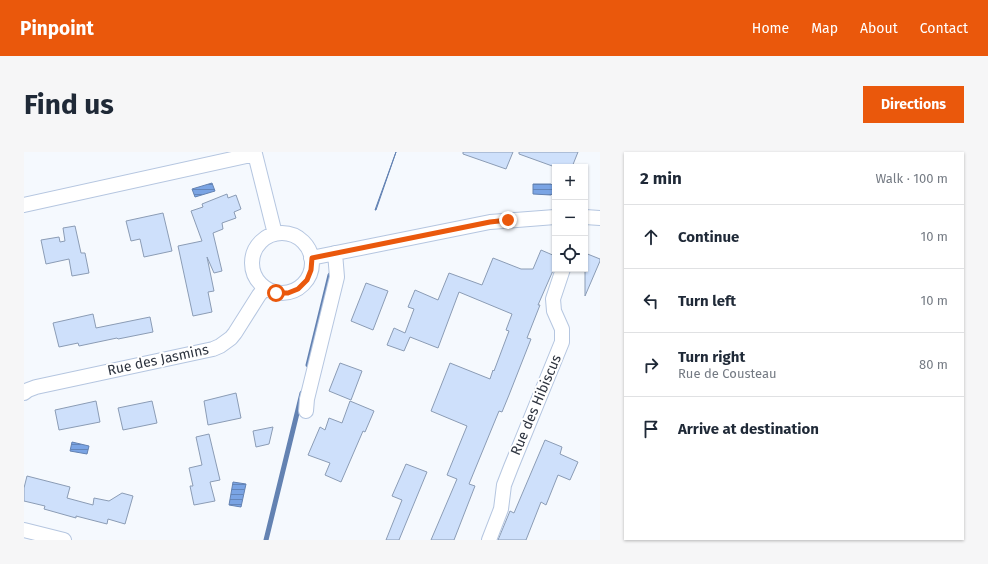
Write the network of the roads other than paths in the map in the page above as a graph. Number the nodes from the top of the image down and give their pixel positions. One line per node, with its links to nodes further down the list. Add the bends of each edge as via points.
1 (260, 153): 2 (street); 6 (street)
2 (24, 205)
3 (552, 217): 7 (street, via 490,222)
4 (588, 217): 5 (street)
5 (600, 218)
6 (275, 234): 8 (street, via 297,237 305,244); 10 (street, via 258,245 252,258 253,273)
7 (335, 253): 8 (street); 12 (street, via 337,277)
8 (312, 258): 10 (street, via 307,280 298,289 288,293 276,293)
9 (562, 272): 15 (street, Rue des Hibiscus, via 553,299 554,311 562,329 562,342 504,485 501,508)
10 (265, 288): 11 (street, Rue des Jasmins, via 235,333 220,346 36,387)
11 (24, 393)
12 (306, 411)
13 (24, 530): 14 (street)
14 (64, 540)
15 (489, 540)

